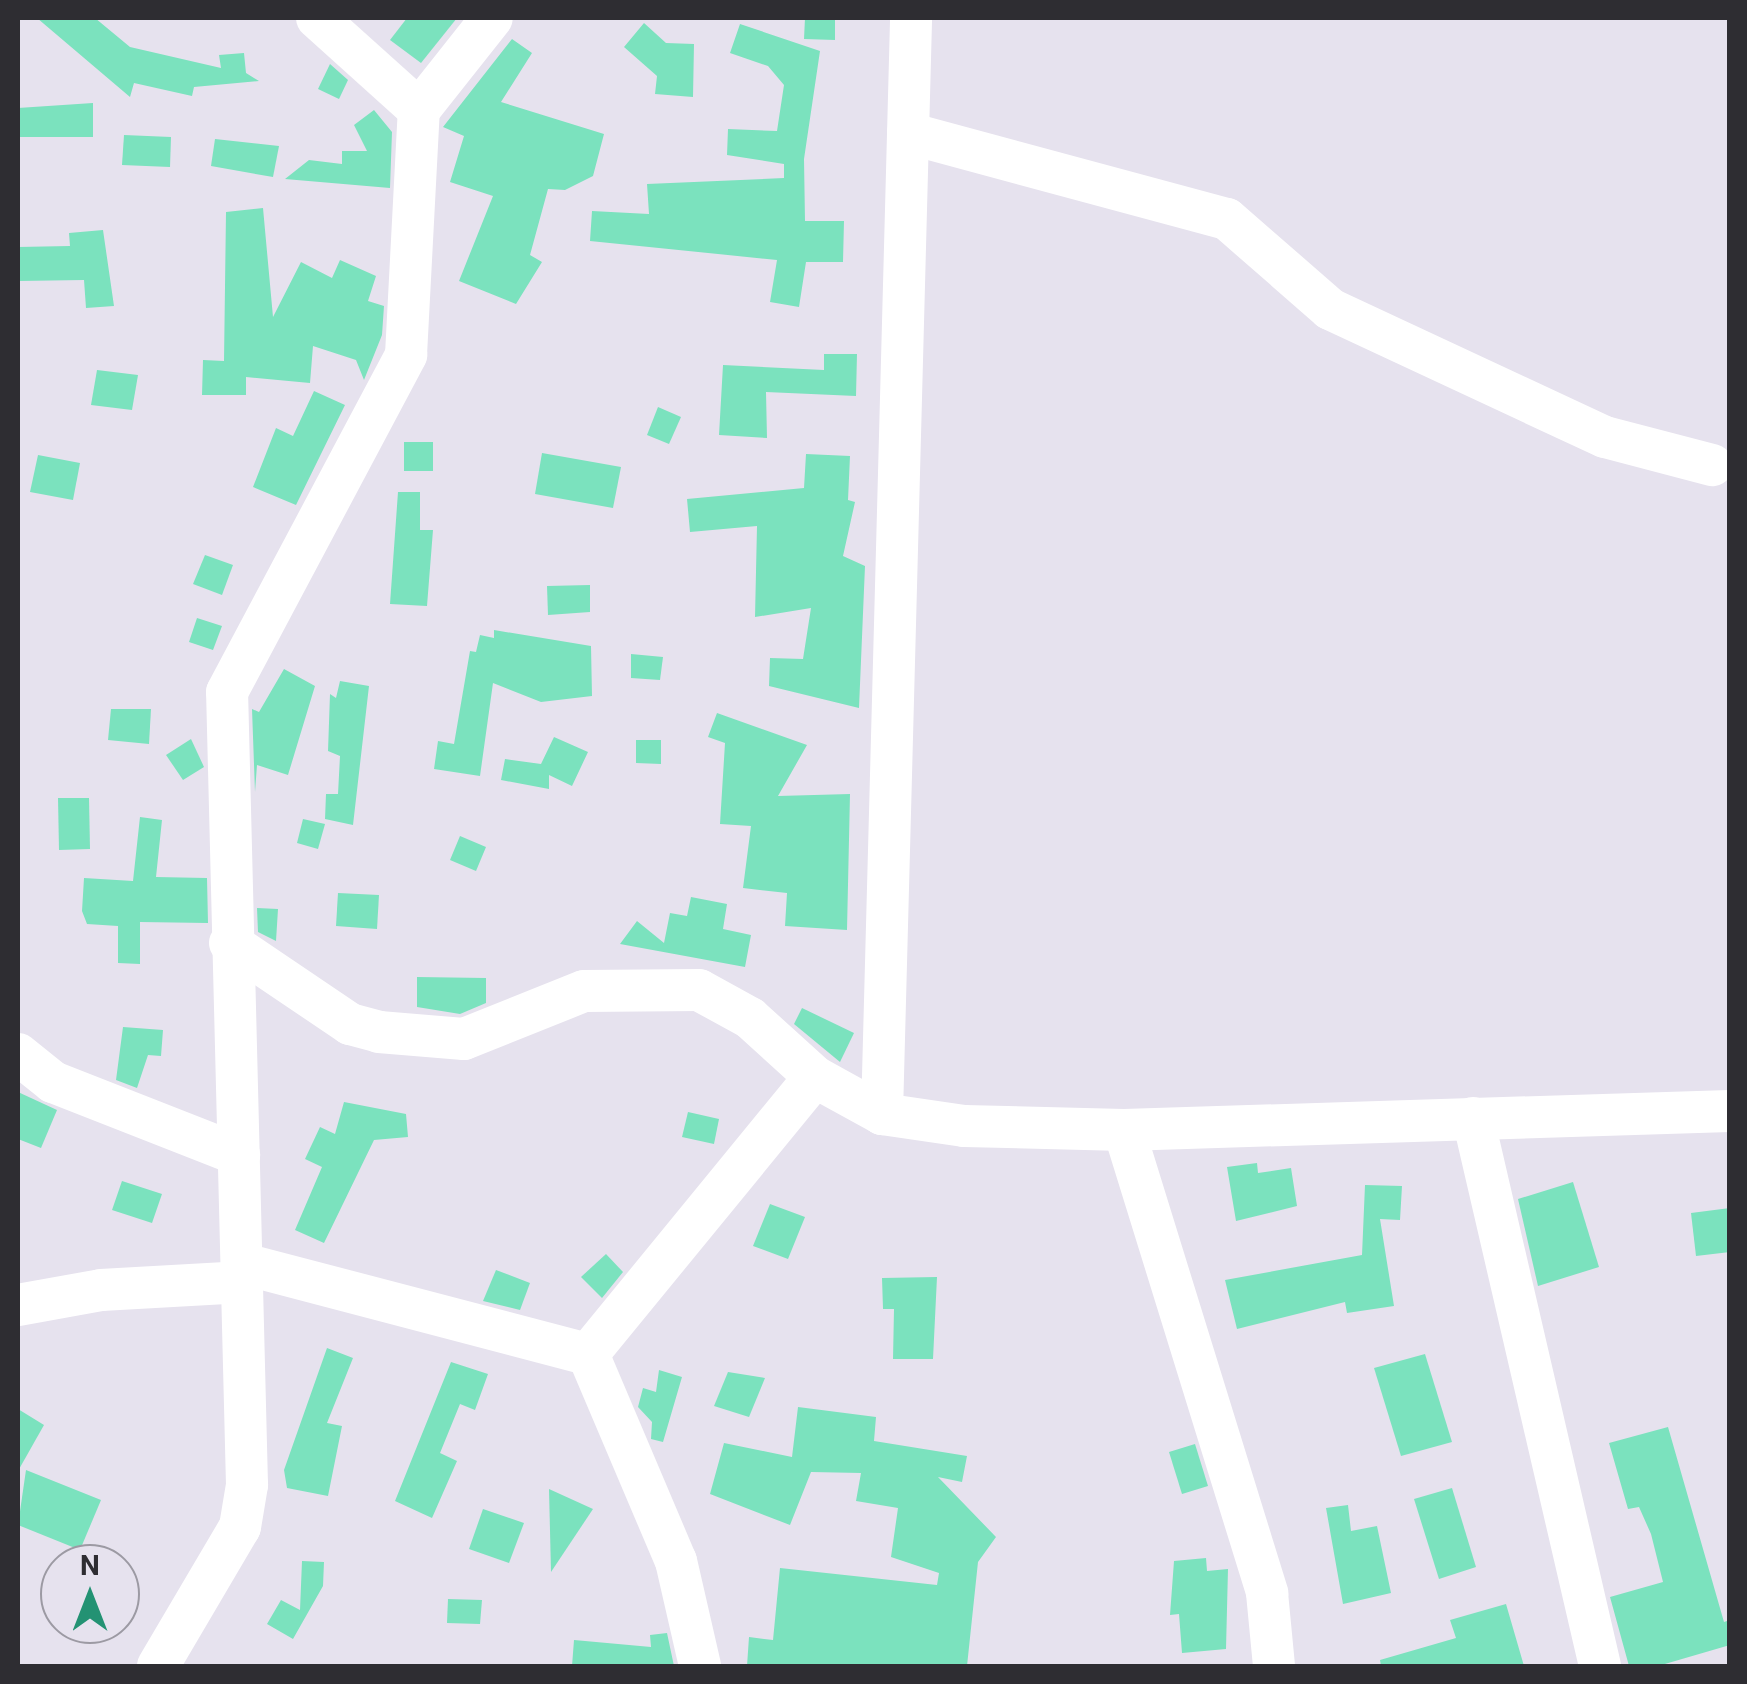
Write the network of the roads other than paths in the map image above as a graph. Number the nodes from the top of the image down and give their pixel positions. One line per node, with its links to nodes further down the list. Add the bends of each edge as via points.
1 (318, 18): 4 (street)
2 (492, 18): 4 (street)
3 (911, 18): 5 (street)
4 (419, 110): 7 (street, via 406,356 227,692)
5 (908, 133): 6 (street, via 1226,220 1330,309 1606,436); 11 (street)
6 (1712, 465)
7 (230, 943): 9 (street, via 350,1024 379,1032 464,1039 584,991 699,990 750,1018); 14 (street)
8 (18, 1054): 14 (street, via 53,1082)
9 (816, 1077): 11 (street); 17 (street)
10 (1730, 1111): 12 (street)
11 (882, 1114): 13 (street, via 964,1126)
12 (1473, 1118): 13 (street); 21 (street)
13 (1124, 1130): 20 (street, via 1257,1557)
14 (239, 1156): 15 (street)
15 (244, 1273): 16 (street); 17 (street); 18 (street, via 247,1485 240,1527)
16 (18, 1305)
17 (588, 1354): 19 (street, via 676,1560)
18 (158, 1666)
19 (700, 1666)
20 (1274, 1666)
21 (1600, 1666)

